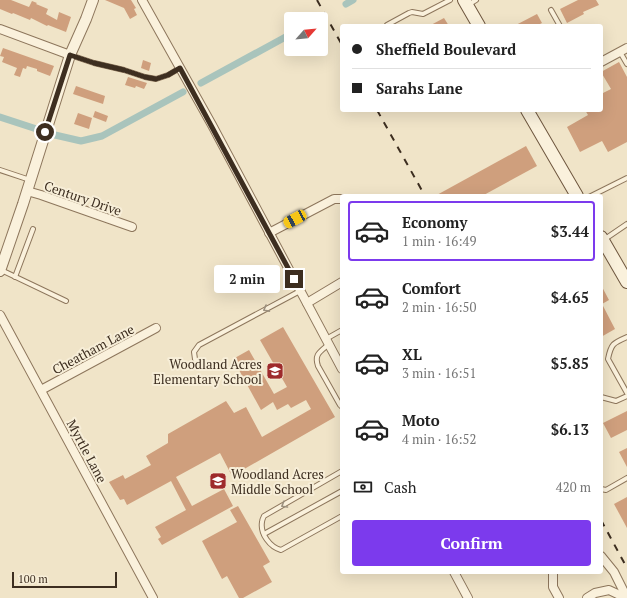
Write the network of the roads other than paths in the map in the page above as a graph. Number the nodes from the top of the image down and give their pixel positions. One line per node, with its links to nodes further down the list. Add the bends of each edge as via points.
1 (93, 0): 11 (street)
2 (142, 0): 14 (street)
3 (450, 0): 6 (lane, via 423,14 409,13)
4 (469, 2): 7 (main road)
5 (551, 10): 8 (lane)
6 (390, 24)
7 (478, 24)
8 (559, 24)
9 (0, 29): 11 (street)
10 (624, 50): 12 (street); 13 (lane)
11 (70, 55): 14 (lane, via 156,79); 18 (street)
12 (603, 61)
13 (627, 64)
14 (180, 68): 26 (street)
15 (528, 112): 20 (main road)
16 (0, 170): 18 (lane)
17 (627, 178): 21 (lane)
18 (30, 180): 19 (street)
19 (26, 191): 24 (street, Century Drive); 29 (street)
20 (576, 194)
21 (595, 194)
22 (340, 199): 26 (street, via 334,199)
23 (627, 224): 27 (lane)
24 (132, 227)
25 (33, 229): 30 (lane)
26 (269, 233): 33 (street)
27 (603, 238)
28 (603, 241): 31 (main road)
29 (0, 270): 30 (lane)
30 (15, 277): 34 (lane)
31 (627, 282)
32 (340, 283): 35 (street)
33 (300, 291): 35 (street); 42 (lane, one-way to 42, via 199,346 194,352)
34 (66, 301)
35 (307, 303): 40 (street)
36 (0, 314): 43 (street, Myrtle Lane)
37 (156, 328): 43 (street, Cheatham Lane)
38 (340, 332): 40 (lane)
39 (627, 337): 44 (lane, via 616,342 610,349 608,359)
40 (328, 342): 41 (street); 46 (lane, via 317,354 316,361)
41 (340, 363)
42 (199, 367)
43 (41, 390): 56 (street, Myrtle Lane)
44 (627, 395): 45 (lane, via 616,401)
45 (603, 398)
46 (340, 406)
47 (340, 472): 52 (lane, one-way to 52, via 264,516 261,523)
48 (627, 478): 49 (lane)
49 (603, 489)
50 (340, 492): 52 (lane)
51 (340, 517): 52 (lane, via 281,550 275,549)
52 (264, 534)
53 (603, 558): 60 (street, via 614,572)
54 (455, 574): 57 (street)
55 (553, 574): 58 (street, via 553,587)
56 (153, 598)
57 (468, 598)
58 (559, 598)
59 (587, 598): 60 (street, via 609,590)
60 (627, 598)

